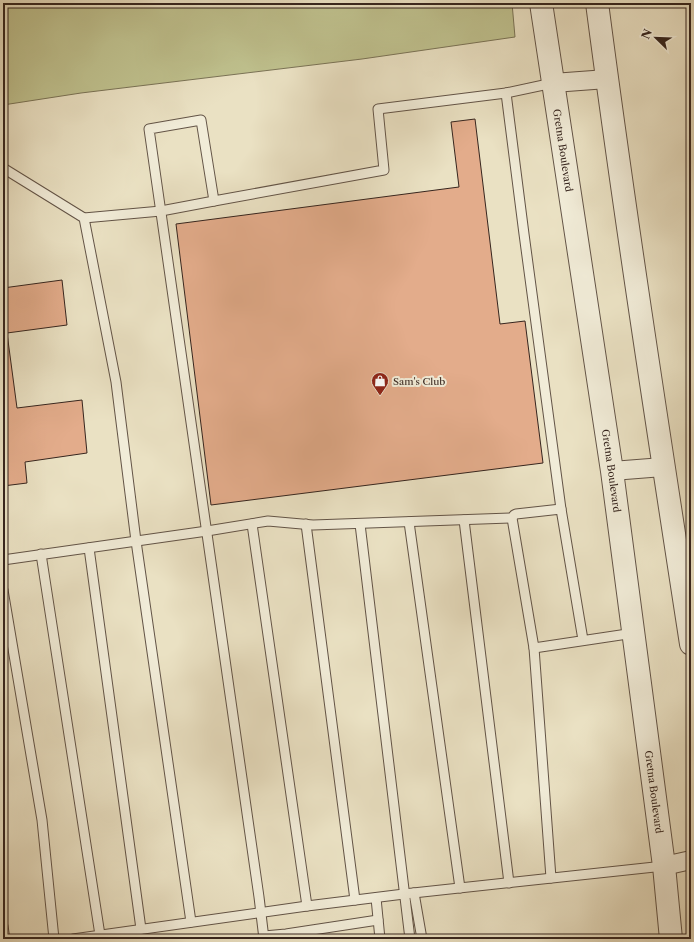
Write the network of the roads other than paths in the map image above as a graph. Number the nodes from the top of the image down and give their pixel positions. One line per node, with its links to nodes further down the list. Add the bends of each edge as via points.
1 (541, 3): 4 (street, Gretna Boulevard)
2 (597, 3): 3 (street)
3 (607, 79): 4 (street); 10 (street)
4 (553, 82): 5 (lane); 11 (street, Gretna Boulevard)
5 (506, 93): 7 (lane, via 378,109 384,170); 12 (lane)
6 (3, 168): 9 (lane)
7 (214, 200): 8 (lane); 8 (lane, via 201,120 149,129)
8 (161, 211): 9 (lane); 19 (lane)
9 (84, 218): 20 (lane, via 116,382)
10 (664, 467): 11 (street); 24 (street)
11 (612, 471): 26 (street, Gretna Boulevard)
12 (561, 509): 13 (lane, via 516,514); 27 (lane)
13 (512, 518): 14 (lane); 29 (lane)
14 (464, 520): 15 (lane); 33 (lane)
15 (409, 522): 18 (lane); 34 (lane)
16 (252, 524): 17 (lane, via 268,521); 19 (lane); 39 (lane)
17 (306, 524): 18 (lane); 38 (lane)
18 (360, 524): 36 (lane)
19 (207, 531): 20 (lane); 40 (lane)
20 (136, 541): 21 (lane); 42 (lane)
21 (89, 548): 22 (lane); 44 (lane)
22 (41, 554): 23 (lane); 45 (lane)
23 (3, 560)
24 (687, 588): 28 (street)
25 (3, 590): 50 (lane, via 42,820)
26 (634, 633): 27 (lane); 31 (street, Gretna Boulevard)
27 (584, 640): 29 (lane)
28 (691, 644)
29 (534, 648): 32 (lane)
30 (691, 860): 31 (street)
31 (664, 866): 32 (lane); 55 (street, Gretna Boulevard)
32 (551, 878): 33 (lane)
33 (509, 883): 34 (lane)
34 (460, 888): 35 (lane)
35 (414, 893): 36 (lane); 54 (lane)
36 (404, 894): 37 (lane); 53 (lane)
37 (376, 898): 38 (lane); 41 (lane)
38 (355, 900): 39 (lane)
39 (306, 906): 40 (lane)
40 (260, 912): 42 (lane); 48 (lane)
41 (378, 920): 47 (lane); 52 (lane)
42 (191, 922): 44 (lane)
43 (3, 926): 49 (lane)
44 (141, 929): 46 (lane)
45 (100, 935): 46 (lane); 51 (lane)
46 (119, 936)
47 (286, 936): 48 (lane)
48 (264, 937)
49 (5, 939)
50 (54, 939)
51 (73, 939)
52 (380, 939)
53 (410, 939)
54 (422, 939)
55 (671, 939)

